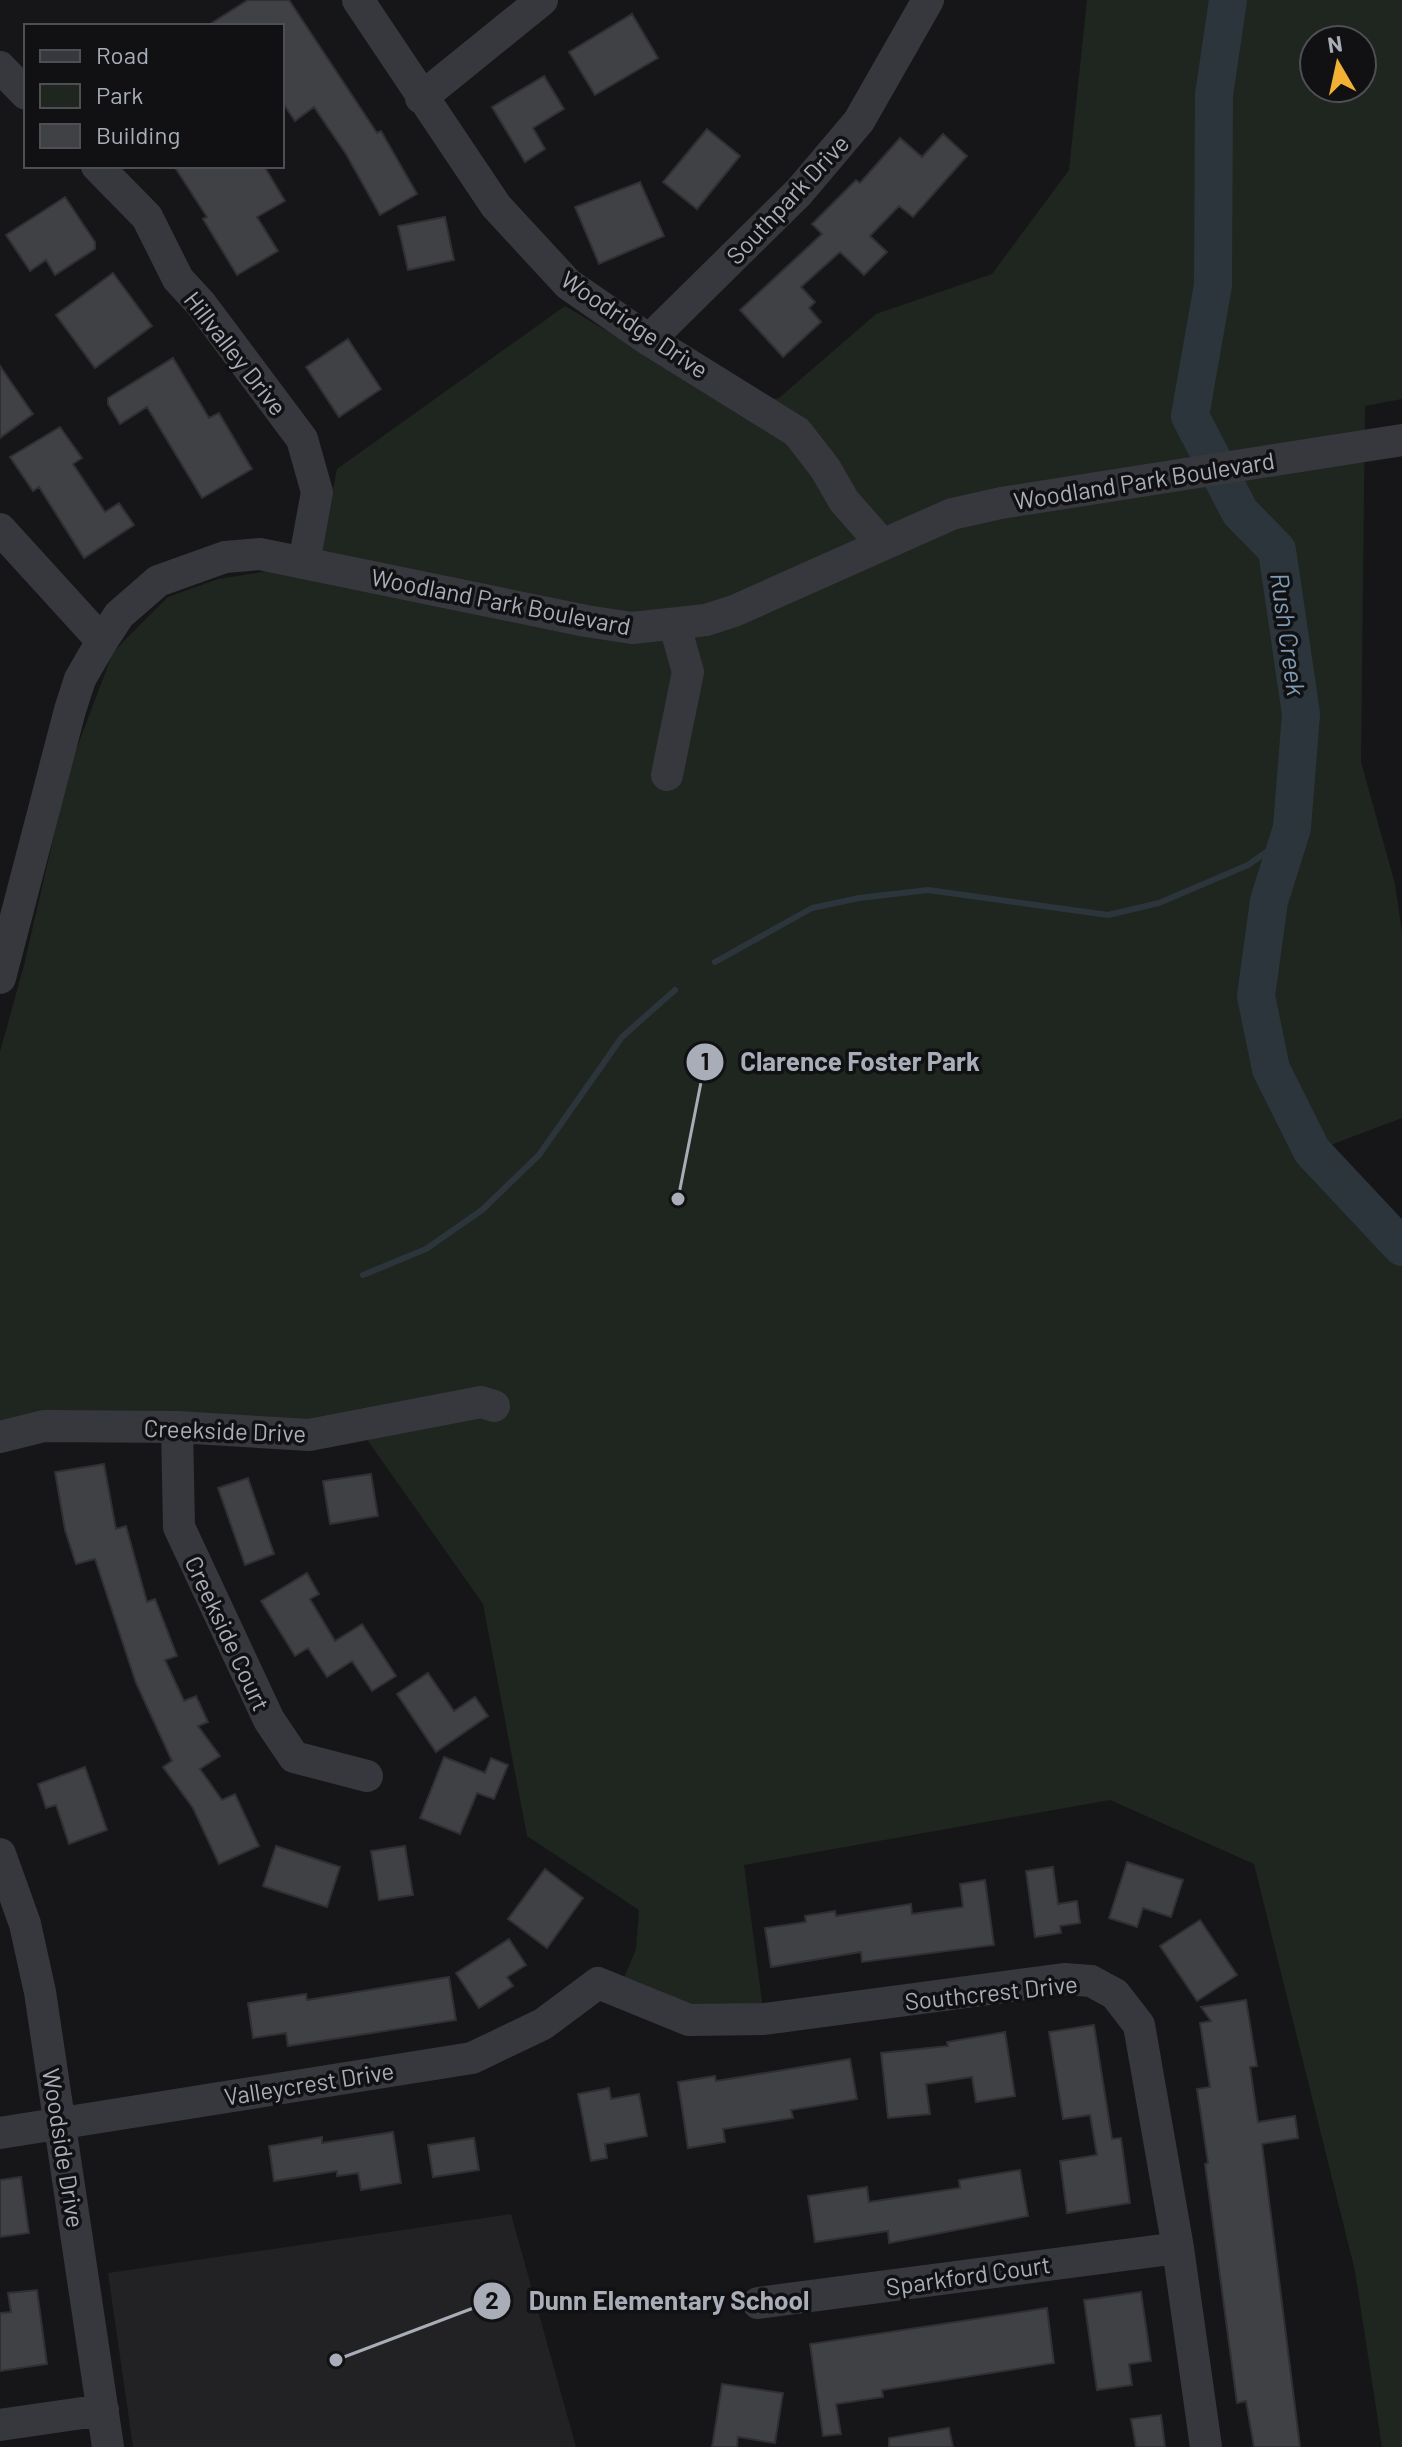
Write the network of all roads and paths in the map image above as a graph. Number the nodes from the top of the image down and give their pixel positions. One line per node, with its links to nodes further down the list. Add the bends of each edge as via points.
1 (358, 0): 6 (street, Woodridge Drive)
2 (542, 0): 6 (street)
3 (928, 0): 8 (street, Southpark Drive, via 859,121 799,192)
4 (0, 67): 5 (street)
5 (24, 92)
6 (421, 98): 8 (street, Woodridge Drive, via 496,206 568,284)
7 (99, 168): 12 (street, Hillvalley Drive, via 147,217 178,279 302,439 317,492)
8 (649, 340): 11 (street, Woodridge Drive, via 797,432 844,501)
9 (1402, 440): 11 (street, Woodland Park Boulevard, via 1056,491 952,514)
10 (0, 529): 14 (street)
11 (881, 543): 13 (street, Woodland Park Boulevard, via 734,611)
12 (304, 563): 13 (street, Woodland Park Boulevard, via 586,621 632,628); 14 (street, Woodland Park Boulevard, via 260,554 225,557 178,571 119,615)
13 (675, 626): 15 (street, via 688,672)
14 (102, 641): 16 (street, Woodland Park Boulevard, via 70,710)
15 (667, 775)
16 (0, 978)
17 (494, 1406): 18 (street, Creekside Drive, via 481,1402 309,1435)
18 (177, 1427): 19 (street, Creekside Drive, via 44,1426); 20 (street, Creekside Court, via 179,1527 269,1720 294,1757)
19 (0, 1437)
20 (367, 1776)
21 (0, 1854): 23 (street, Woodside Drive, via 25,1924)
22 (598, 1983): 23 (street, Valleycrest Drive, via 543,2024 472,2058); 25 (street, Southcrest Drive, via 689,2020 764,2019 1064,1979 1091,1981 1115,1994 1139,2025)
23 (61, 2123): 24 (street, Valleycrest Drive); 27 (street, Woodside Drive)
24 (0, 2133)
25 (1178, 2248): 26 (street, Sparkford Court); 30 (street, Southcrest Drive)
26 (758, 2303)
27 (103, 2410): 28 (street); 29 (street, Woodside Drive)
28 (0, 2425)
29 (108, 2447)
30 (1206, 2447)

